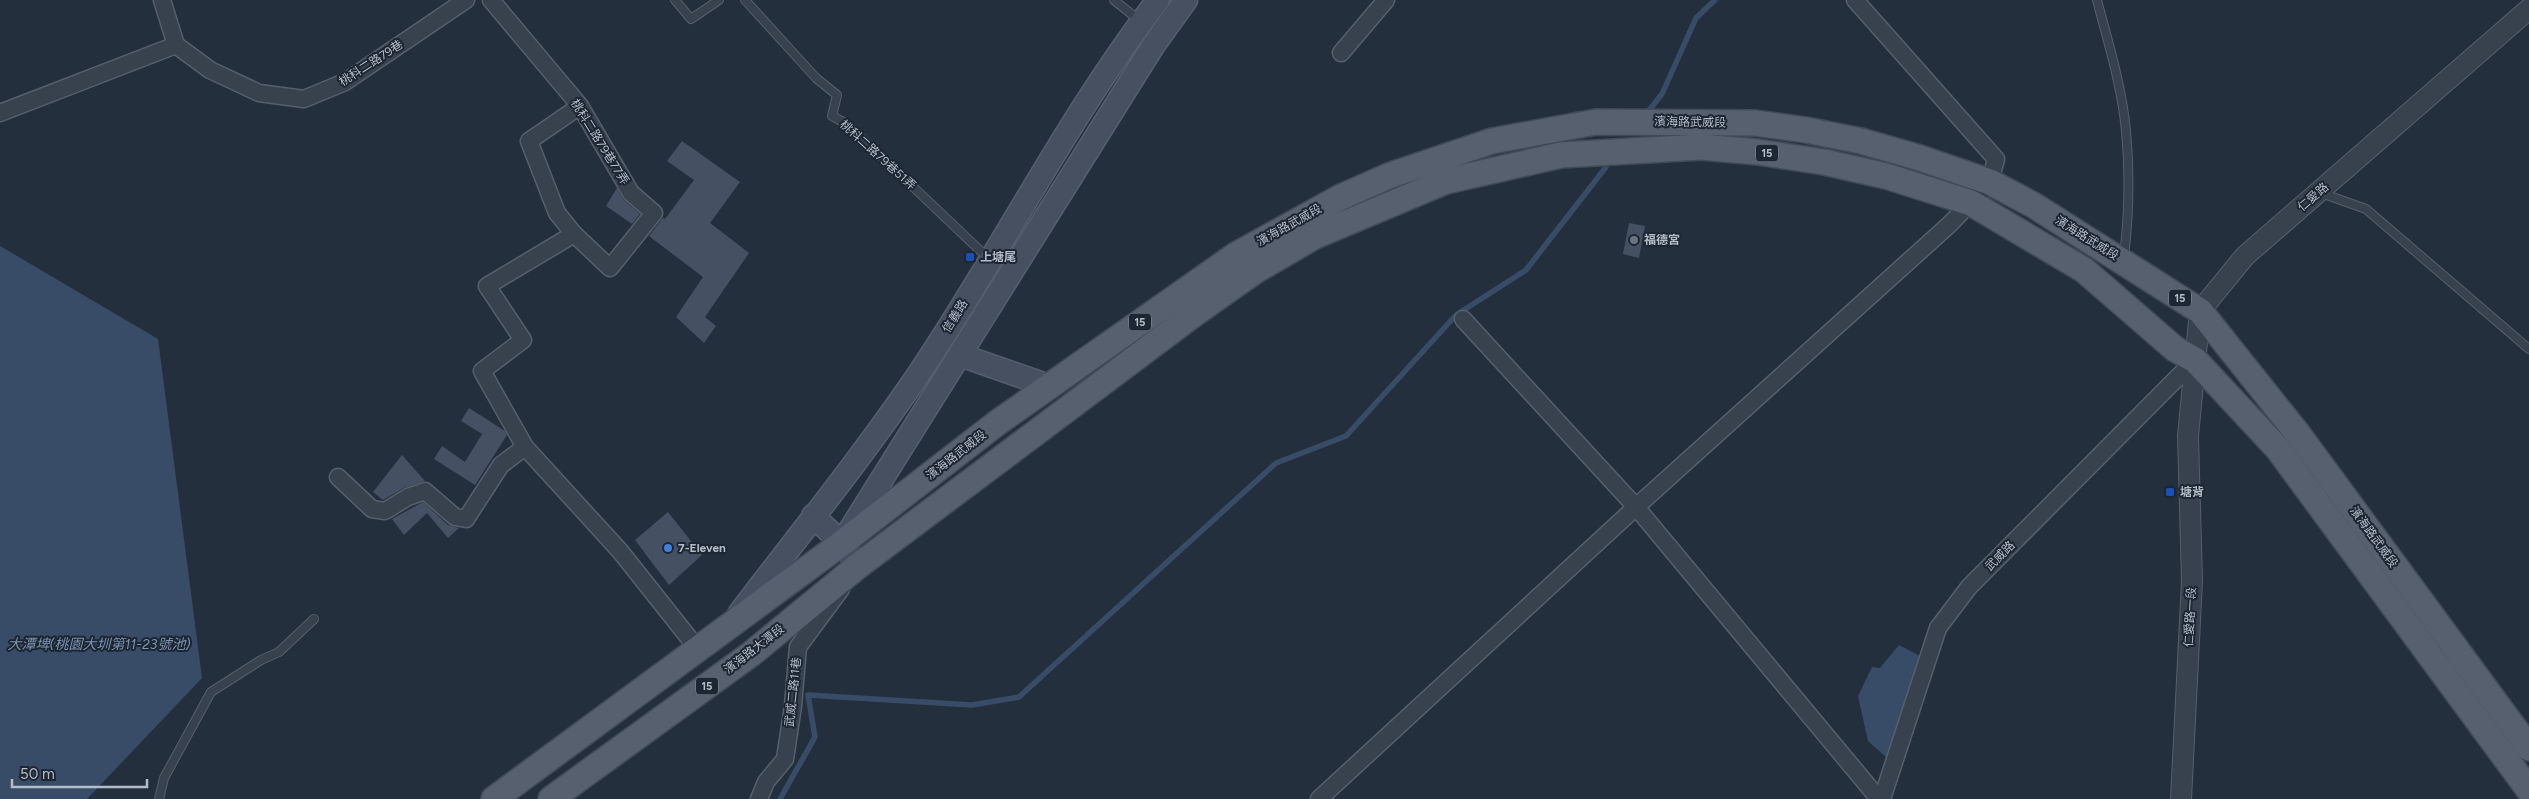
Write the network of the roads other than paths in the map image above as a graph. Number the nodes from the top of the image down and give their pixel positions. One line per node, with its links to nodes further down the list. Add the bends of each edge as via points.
1 (162, 0): 15 (street)
2 (466, 0): 15 (street, 桃科二路79巷, via 345,82 304,99 259,94 210,70)
3 (491, 0): 17 (street, 桃科二路79巷77弄)
4 (675, 0): 5 (lane, via 691,18)
5 (719, 0)
6 (745, 0): 23 (lane, 桃科二路79巷51弄, via 816,78 837,95 832,116 847,124)
7 (1114, 0): 14 (lane)
8 (1158, 0): 14 (main road, 信義路)
9 (1186, 0): 14 (main road, 信義路)
10 (1386, 0): 16 (street)
11 (1855, 0): 19 (street, via 1996,160)
12 (2097, 0): 24 (lane, via 2109,41 2126,129 2127,226)
13 (2529, 9): 20 (street, 仁愛路)
14 (1151, 28): 23 (main road, 信義路, via 1082,108); 28 (main road, 信義路)
15 (176, 45): 18 (street)
16 (1340, 53)
17 (580, 106): 22 (street, via 529,141 557,213); 22 (street, 桃科二路79巷77弄, via 631,193 654,212 610,268)
18 (0, 114)
19 (1990, 182): 21 (street); 24 (main road, 濱海路武威段 / 15); 30 (main road, 濱海路武威段 / 15, via 1861,141 1754,123 1596,122 1492,141 1391,175 1341,197 1236,255)
20 (2318, 192): 25 (street, 仁愛路, via 2245,256); 27 (lane, via 2366,209)
21 (1971, 202): 29 (main road, 濱海路武威段 / 15, via 2084,270 2175,349); 33 (street); 36 (main road, 濱海路武威段 / 15, via 1886,176 1824,162 1701,147 1561,155 1446,181 1315,236 1255,271)
22 (574, 234): 31 (street, via 487,286 522,340 482,370)
23 (990, 260): 34 (main road, 信義路, via 918,374 865,450)
24 (2123, 260): 25 (main road, 濱海路武威段 / 15)
25 (2200, 311): 29 (street); 40 (main road, 濱海路武威段 / 15, via 2298,434)
26 (1463, 319): 33 (street)
27 (2529, 349)
28 (960, 355): 30 (main road); 35 (main road, 信義路)
29 (2195, 360): 41 (main road, 濱海路武威段 / 15, via 2278,449); 47 (street, 武威路, via 1969,587 1938,628); 48 (street, 仁愛路一段, via 2188,436 2192,582)
30 (1049, 386): 35 (main road, 濱海路武威段 / 15)
31 (524, 447): 32 (street, via 501,465 466,519 455,517 425,491 385,511 372,509); 39 (street, via 620,551)
32 (338, 477)
33 (1636, 507): 46 (street); 47 (street)
34 (813, 516): 35 (main road); 38 (main road, 信義路)
35 (842, 543): 36 (main road); 38 (main road, 濱海路武威段 / 15)
36 (858, 566): 44 (main road, 濱海路大潭段 / 15, via 751,654); 45 (street, 武威二路11巷, via 798,647 785,759 766,782)
37 (314, 620): 42 (lane, via 279,652 211,692 164,778)
38 (735, 620): 39 (main road, 15)
39 (697, 648): 43 (main road, 15)
40 (2529, 748)
41 (2529, 790)
42 (159, 799)
43 (494, 799)
44 (551, 799)
45 (759, 799)
46 (1319, 799)
47 (1880, 799)
48 (2181, 799)

